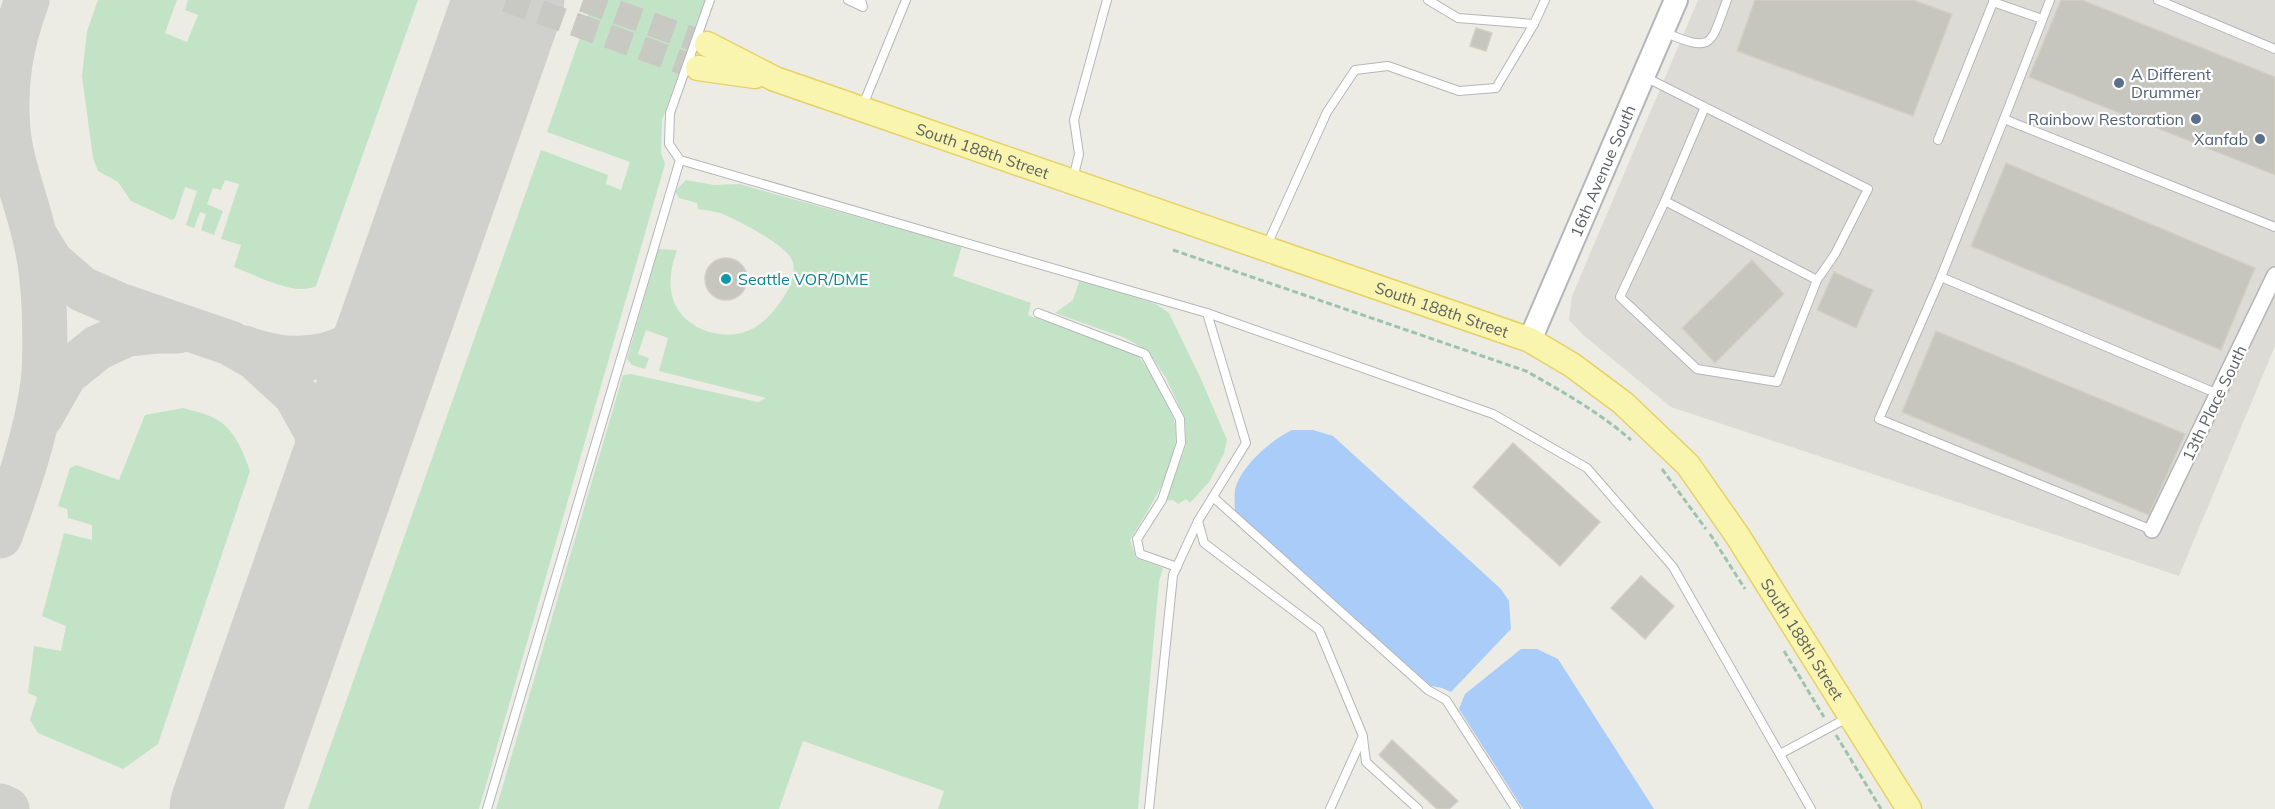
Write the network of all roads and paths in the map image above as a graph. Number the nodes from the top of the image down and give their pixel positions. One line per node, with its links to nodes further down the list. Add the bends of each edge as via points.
1 (710, 0): 25 (lane, via 670,113 669,144)
2 (848, 0): 3 (lane, via 863,7)
3 (861, 0)
4 (906, 0): 22 (lane)
5 (1107, 0): 26 (lane, via 1074,120 1079,154)
6 (1428, 0): 14 (lane, via 1458,18)
7 (1545, 0): 14 (lane)
8 (1676, 0): 15 (street, 16th Avenue South)
9 (1727, 0): 15 (lane, via 1713,37 1705,44 1695,45)
10 (2050, 0): 13 (lane)
11 (2158, 0): 17 (lane)
12 (1993, 1): 13 (lane); 24 (lane)
13 (2042, 19): 23 (lane)
14 (1534, 24): 29 (lane, via 1496,88 1459,91 1388,66 1354,70 1328,112)
15 (1663, 32): 19 (street, 16th Avenue South)
16 (707, 44): 20 (main road, South 188th Street)
17 (2275, 49)
18 (698, 68): 20 (main road, South 188th Street)
19 (1644, 76): 21 (lane); 35 (street, 16th Avenue South)
20 (775, 79): 22 (main road, South 188th Street)
21 (1705, 107): 27 (lane); 32 (lane, via 1868,189)
22 (861, 109): 26 (main road, South 188th Street)
23 (2004, 118): 28 (lane); 31 (lane)
24 (1938, 140)
25 (680, 160): 34 (lane); 44 (lane)
26 (1072, 182): 29 (main road, South 188th Street)
27 (1665, 201): 32 (lane); 32 (lane, via 1620,297 1697,369 1777,382)
28 (2275, 227)
29 (1266, 249): 35 (main road, South 188th Street)
30 (2275, 275): 36 (street, 13th Place South)
31 (1941, 278): 36 (lane); 39 (lane, via 1879,419)
32 (1817, 280)
33 (1038, 313): 40 (lane, via 1145,354 1180,419 1181,443 1162,500 1137,539 1140,554)
34 (1207, 313): 37 (lane, via 1246,444); 43 (lane, via 1493,414 1587,468 1673,567)
35 (1530, 340): 41 (main road, South 188th Street, via 1623,403 1688,465 1737,535)
36 (2218, 394): 39 (street, 13th Place South)
37 (1213, 497): 38 (lane); 48 (lane, via 1428,690 1446,700)
38 (1198, 521): 40 (lane); 42 (lane, via 1204,543 1319,630)
39 (2152, 530)
40 (1177, 567): 45 (lane)
41 (1851, 717): 43 (lane); 50 (main road, South 188th Street)
42 (1363, 736): 46 (lane); 47 (lane, via 1366,762)
43 (1780, 754): 49 (lane)
44 (488, 809)
45 (1149, 809)
46 (1330, 809)
47 (1418, 809)
48 (1516, 809)
49 (1811, 809)
50 (1909, 809)

